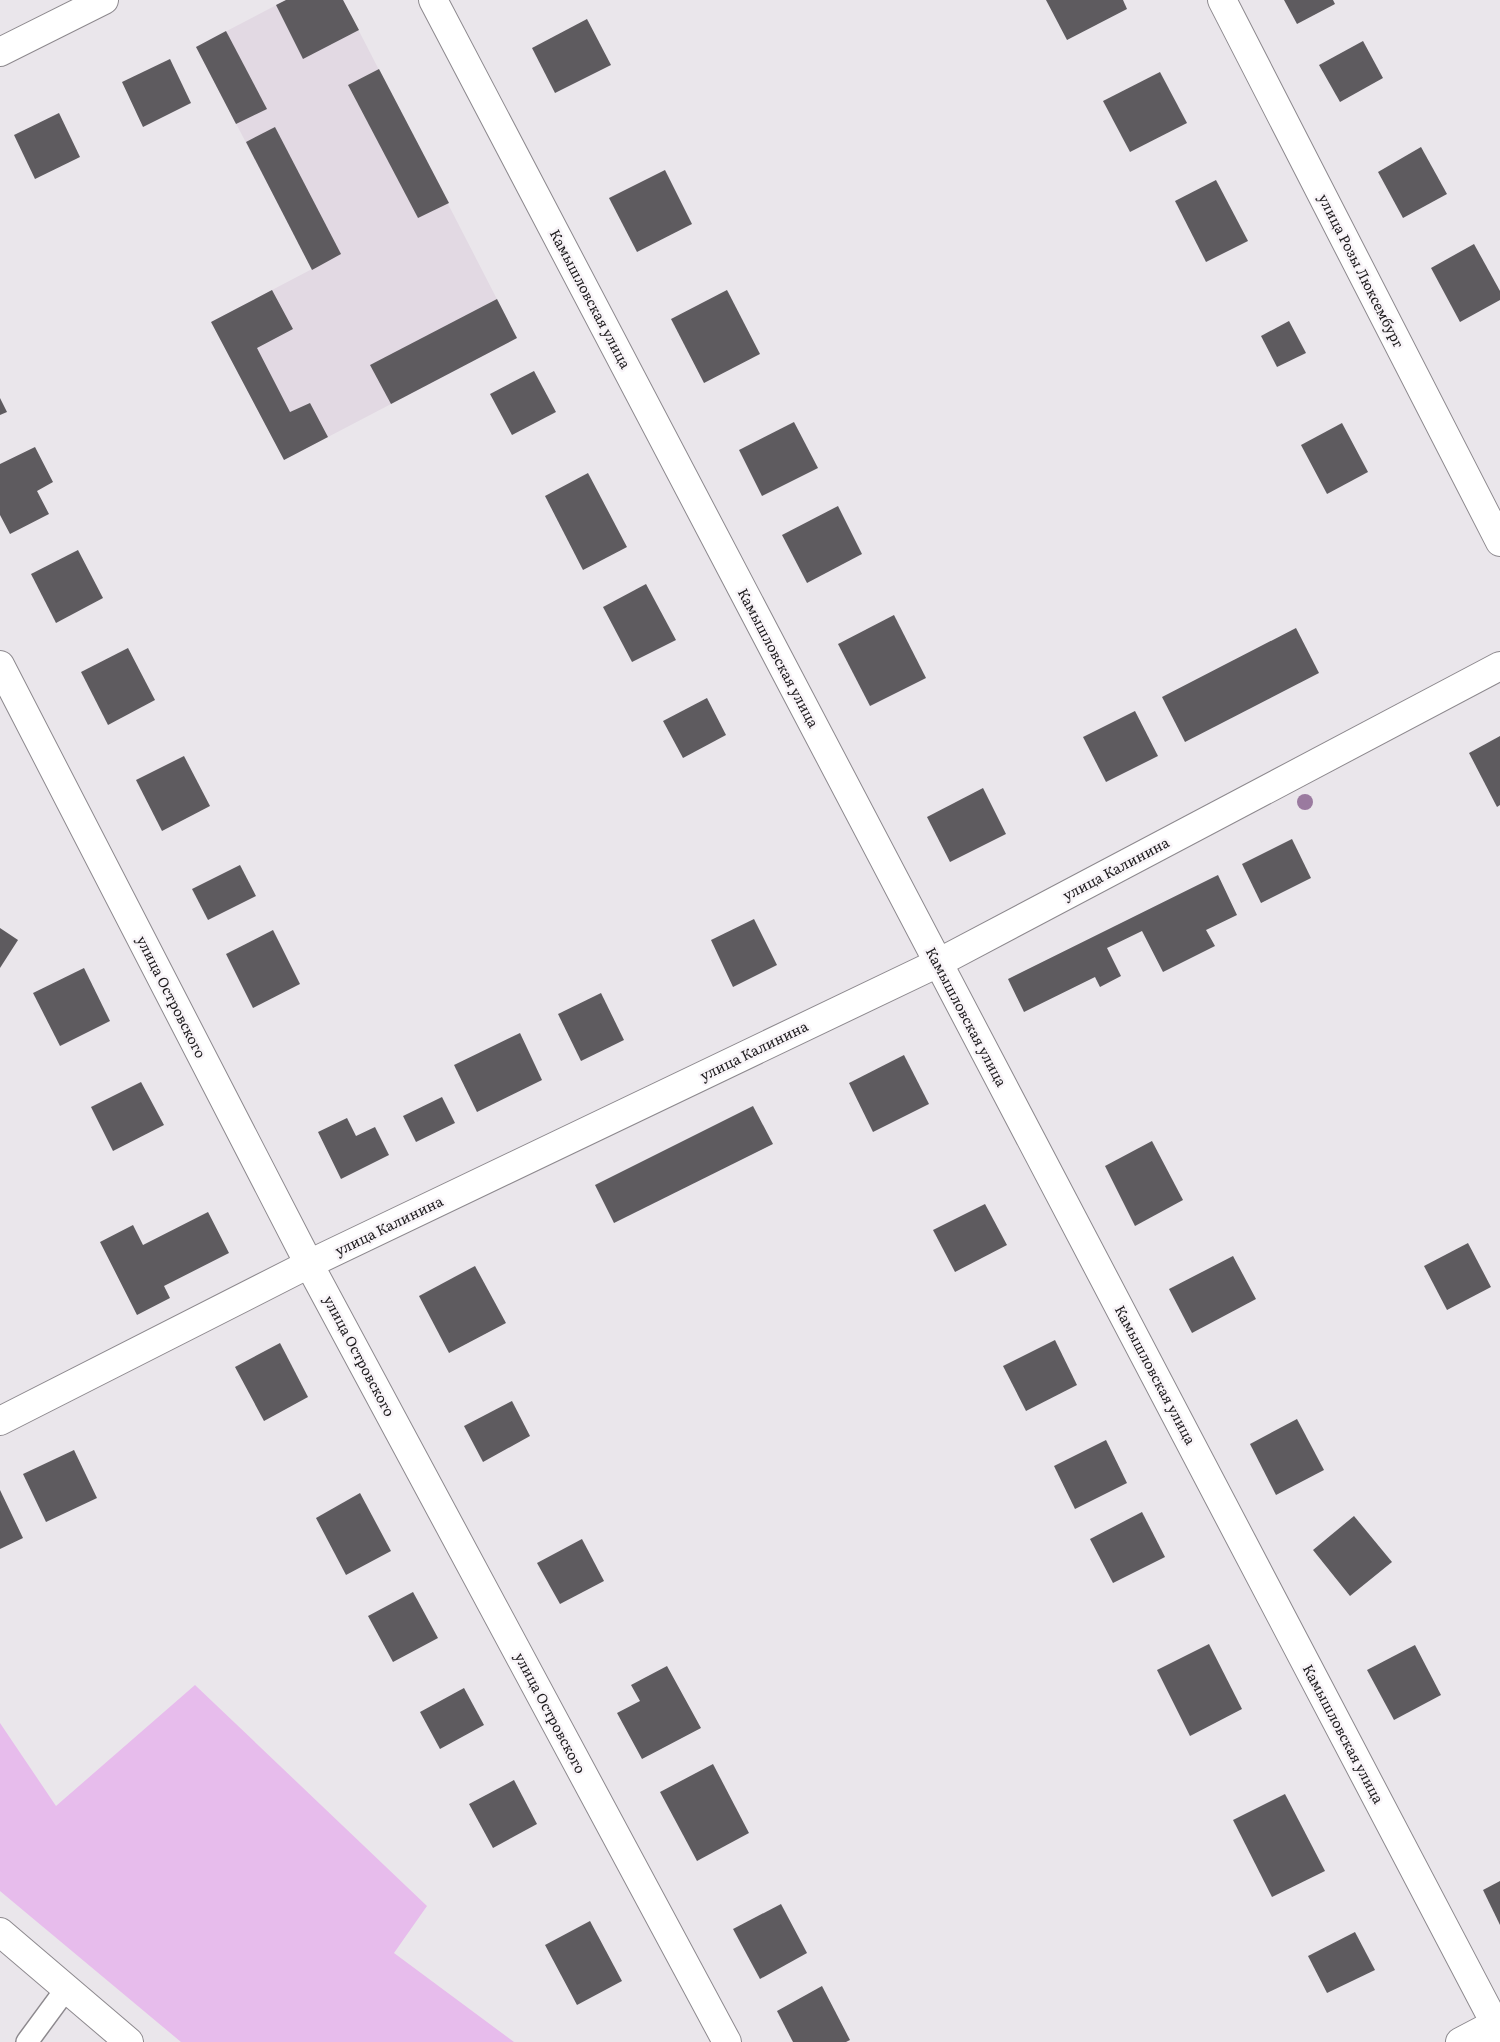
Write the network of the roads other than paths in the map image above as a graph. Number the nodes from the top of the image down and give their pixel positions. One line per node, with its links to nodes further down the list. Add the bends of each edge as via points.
1 (104, 0): 4 (street)
2 (433, 0): 8 (street, Камышловская улица)
3 (1222, 0): 5 (street, улица Розы Люксембург)
4 (0, 52)
5 (1500, 542)
6 (0, 665): 9 (street, улица Островского)
7 (1500, 666): 8 (street, улица Калинина)
8 (938, 963): 9 (street, улица Калинина); 13 (street, Камышловская улица)
9 (310, 1264): 10 (street, улица Калинина); 16 (street, улица Островского)
10 (0, 1420)
11 (0, 1932): 12 (street)
12 (66, 1989): 14 (lane); 15 (street)
13 (1498, 2026): 17 (street)
14 (27, 2042)
15 (129, 2042)
16 (727, 2042)
17 (1460, 2042)

